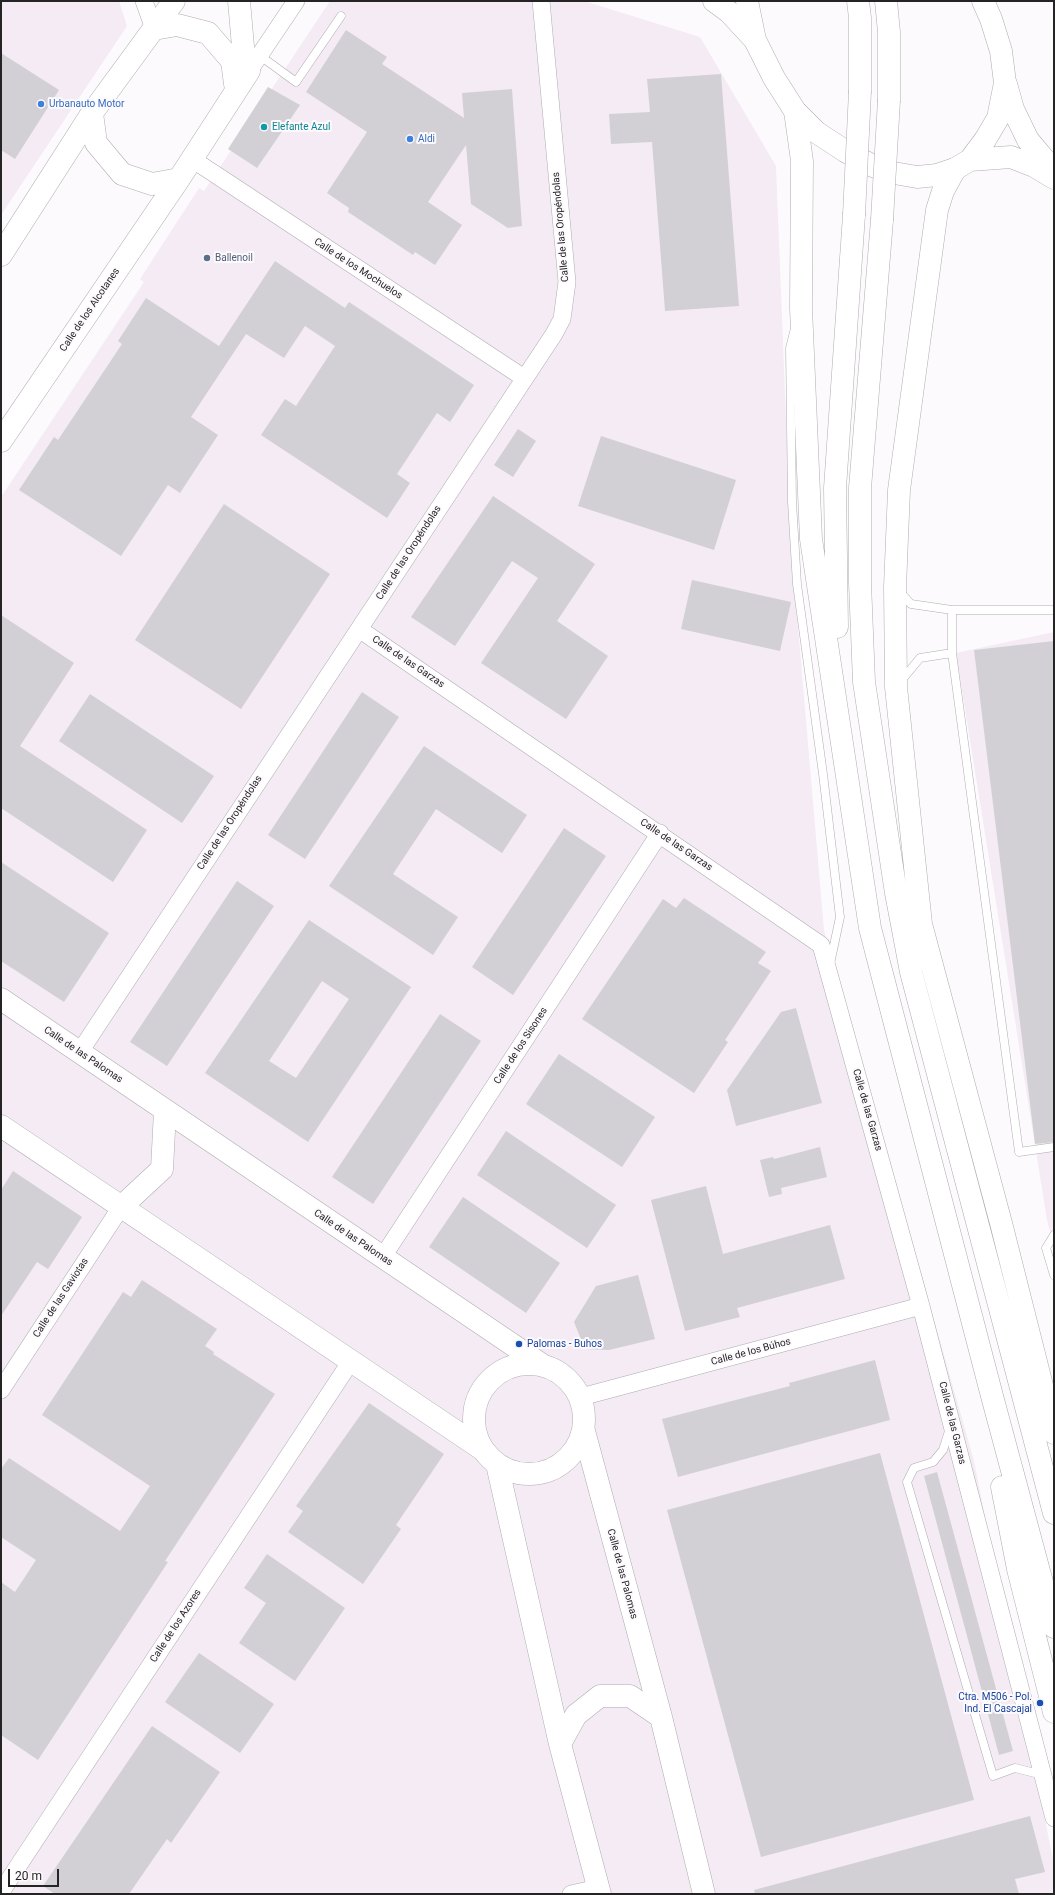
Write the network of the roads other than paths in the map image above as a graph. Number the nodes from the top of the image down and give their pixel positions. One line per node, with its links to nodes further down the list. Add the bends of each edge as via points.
1 (144, 1): 12 (street)
2 (174, 1): 12 (main road)
3 (239, 1): 14 (main road, via 244,58)
4 (296, 1): 14 (street, Calle de los Alcotanes)
5 (541, 1): 26 (street, Calle de las Oropéndolas, via 567,282 562,319)
6 (714, 1): 13 (main road, via 729,12)
7 (747, 1): 13 (main road)
8 (858, 1): 34 (main road, bridge, via 860,91 835,488)
9 (886, 1): 59 (main road, bridge, via 889,32 889,100 860,488 864,682 896,893 911,972)
10 (983, 1): 15 (main road, via 1001,50)
11 (341, 16): 14 (lane, via 296,82)
12 (154, 29): 16 (main road, via 177,25 208,33 232,60); 18 (main road)
13 (755, 40): 17 (main road, via 774,78)
14 (254, 63): 16 (main road, Calle de los Alcotanes)
15 (1005, 83): 20 (main road, via 998,118 985,140); 21 (main road, via 1013,109 1028,140)
16 (236, 90): 19 (main road, Calle de los Alcotanes)
17 (795, 111): 20 (main road, via 816,132 845,151 894,173 917,177 937,175); 25 (main road, via 802,161)
18 (92, 113): 23 (main road, via 96,142 122,174 152,184); 24 (main road)
19 (192, 159): 23 (main road, Calle de los Alcotanes); 26 (street, Calle de los Mochuelos)
20 (962, 164): 22 (main road, via 1011,158 1034,166); 28 (main road, via 943,191 937,210 899,490)
21 (1054, 171)
22 (1054, 178)
23 (179, 179): 27 (main road, Calle de los Alcotanes)
24 (1, 256)
25 (801, 308): 34 (main road, via 811,539); 36 (lane, via 790,348 792,502 797,584 840,916)
26 (524, 378): 31 (street, Calle de las Oropéndolas)
27 (1, 441)
28 (895, 587): 29 (lane, via 911,604); 33 (main road)
29 (952, 610): 30 (lane); 32 (lane)
30 (1054, 610)
31 (359, 629): 35 (street, Calle de las Garzas); 38 (street, Calle de las Oropéndolas)
32 (952, 653): 33 (lane, via 920,658); 41 (lane, via 1019,1152)
33 (896, 687): 43 (main road, via 921,924)
34 (840, 725): 51 (main road, via 870,928)
35 (660, 833): 36 (street, Calle de las Garzas, via 822,945); 45 (street, Calle de los Sisones)
36 (828, 971): 47 (street, Calle de las Garzas)
37 (1, 999): 38 (main road, Calle de las Palomas)
38 (79, 1053): 39 (main road, Calle de las Palomas)
39 (165, 1111): 42 (main road, via 162,1169); 45 (main road, Calle de las Palomas)
40 (1, 1126): 42 (main road)
41 (1054, 1147)
42 (121, 1207): 48 (main road); 50 (street, Calle de las Gaviotas)
43 (1001, 1223): 53 (street); 56 (main road)
44 (1054, 1235): 46 (lane, via 1046,1248)
45 (382, 1258): 49 (main road, Calle de las Palomas)
46 (1054, 1275)
47 (922, 1306): 52 (street, Calle de los Búhos); 54 (street, Calle de las Garzas)
48 (351, 1361): 57 (main road); 67 (street, Calle de los Azores)
49 (541, 1364): 52 (main road, via 558,1371 571,1382); 57 (main road, via 522,1363 504,1369 489,1379 478,1395 474,1413 475,1431)
50 (1, 1390)
51 (992, 1396): 60 (main road); 61 (main road, via 995,1450 1018,1569)
52 (580, 1397): 55 (main road, via 585,1414)
53 (1054, 1403)
54 (952, 1424): 64 (street, Calle de las Garzas); 64 (lane, via 943,1450 933,1462 914,1468 907,1482 993,1776 1015,1768)
55 (584, 1431): 58 (main road, via 577,1448 565,1462 549,1471 531,1475 513,1472); 62 (main road, Calle de las Palomas)
56 (1054, 1433)
57 (482, 1448): 58 (main road)
58 (497, 1464): 63 (main road)
59 (1054, 1513)
60 (1054, 1627)
61 (1054, 1712)
62 (661, 1717): 63 (main road, via 630,1696 600,1696 576,1715); 69 (main road, Calle de las Palomas)
63 (560, 1744): 66 (main road)
64 (1043, 1774): 65 (street, Calle de las Garzas)
65 (1054, 1818)
66 (599, 1891): 68 (street)
67 (1, 1892)
68 (571, 1894)
69 (704, 1894)

